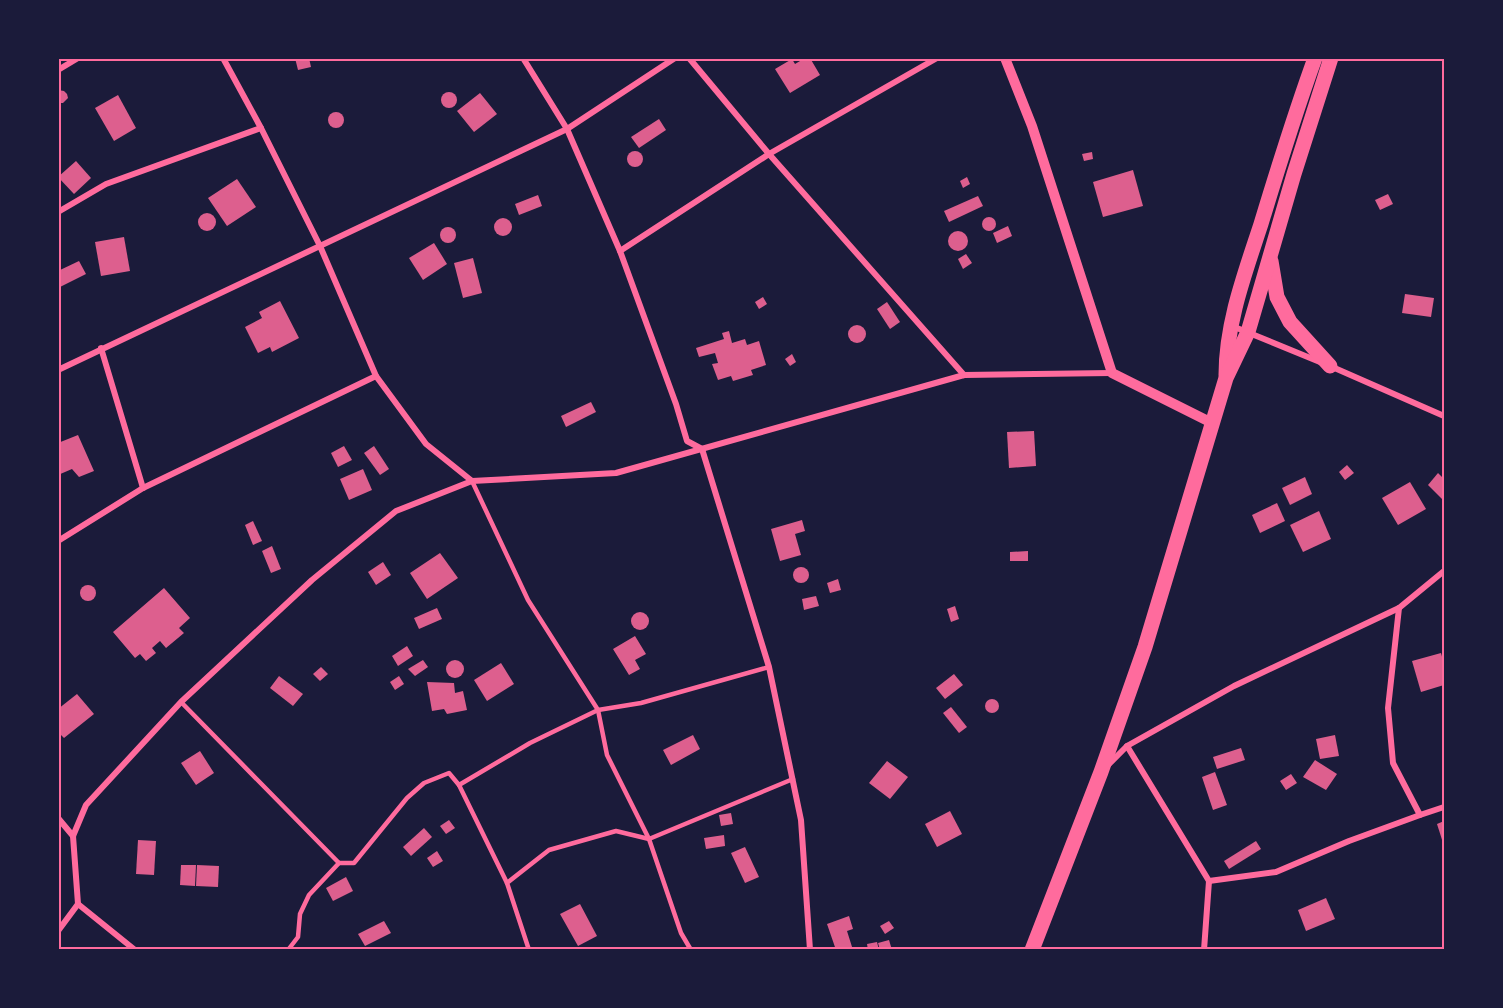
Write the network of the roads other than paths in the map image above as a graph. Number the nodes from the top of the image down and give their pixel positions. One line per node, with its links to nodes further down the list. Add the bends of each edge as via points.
1 (78, 58): 10 (street)
2 (223, 58): 11 (street)
3 (523, 58): 12 (street)
4 (675, 58): 12 (street)
5 (688, 58): 13 (street)
6 (937, 58): 13 (street)
7 (1005, 58): 23 (street, via 1032,126)
8 (1315, 58): 18 (main road)
9 (1331, 58): 17 (main road)
10 (58, 70)
11 (261, 128): 14 (street, via 106,184); 15 (street)
12 (567, 129): 15 (street); 16 (street)
13 (769, 154): 16 (street); 24 (street)
14 (58, 212)
15 (320, 246): 20 (street); 25 (street)
16 (620, 251): 29 (street, via 687,441)
17 (1271, 258): 19 (main road); 21 (main road, via 1277,297 1290,322)
18 (1231, 326): 19 (street); 26 (main road)
19 (1248, 332): 21 (street); 26 (main road)
20 (101, 348): 22 (street); 31 (street)
21 (1330, 366): 27 (street)
22 (58, 370)
23 (1112, 373): 24 (street); 28 (street)
24 (964, 375): 29 (street)
25 (376, 376): 30 (street, via 426,444); 31 (street)
26 (1226, 378): 28 (main road)
27 (1444, 416)
28 (1212, 423): 39 (main road, via 1145,647)
29 (702, 450): 30 (street, via 616,472); 35 (street)
30 (472, 481): 36 (street, via 396,511 312,580); 37 (lane, via 528,600)
31 (143, 488): 32 (street)
32 (58, 541)
33 (1444, 571): 34 (street)
34 (1399, 608): 38 (street, via 1234,686); 43 (street, via 1388,708 1393,763)
35 (769, 667): 37 (lane, via 641,703); 40 (street)
36 (181, 702): 45 (street, via 86,805); 47 (lane)
37 (597, 710): 41 (lane); 46 (lane, via 607,755)
38 (1127, 746): 39 (street); 48 (street)
39 (1101, 772): 57 (main road)
40 (793, 779): 46 (lane); 56 (street, via 801,820)
41 (459, 785): 47 (lane, via 449,773 424,783 354,863); 49 (lane)
42 (1444, 807): 43 (street)
43 (1420, 815): 48 (street, via 1276,872)
44 (58, 818): 45 (street)
45 (73, 836): 50 (street)
46 (649, 839): 49 (lane, via 616,831 549,850); 55 (lane, via 681,933)
47 (339, 863): 53 (lane, via 309,895 300,914 298,937)
48 (1209, 881): 58 (street)
49 (507, 883): 54 (lane)
50 (78, 904): 51 (street); 52 (street)
51 (58, 931)
52 (135, 950)
53 (288, 950)
54 (529, 950)
55 (691, 950)
56 (810, 950)
57 (1032, 950)
58 (1204, 950)

